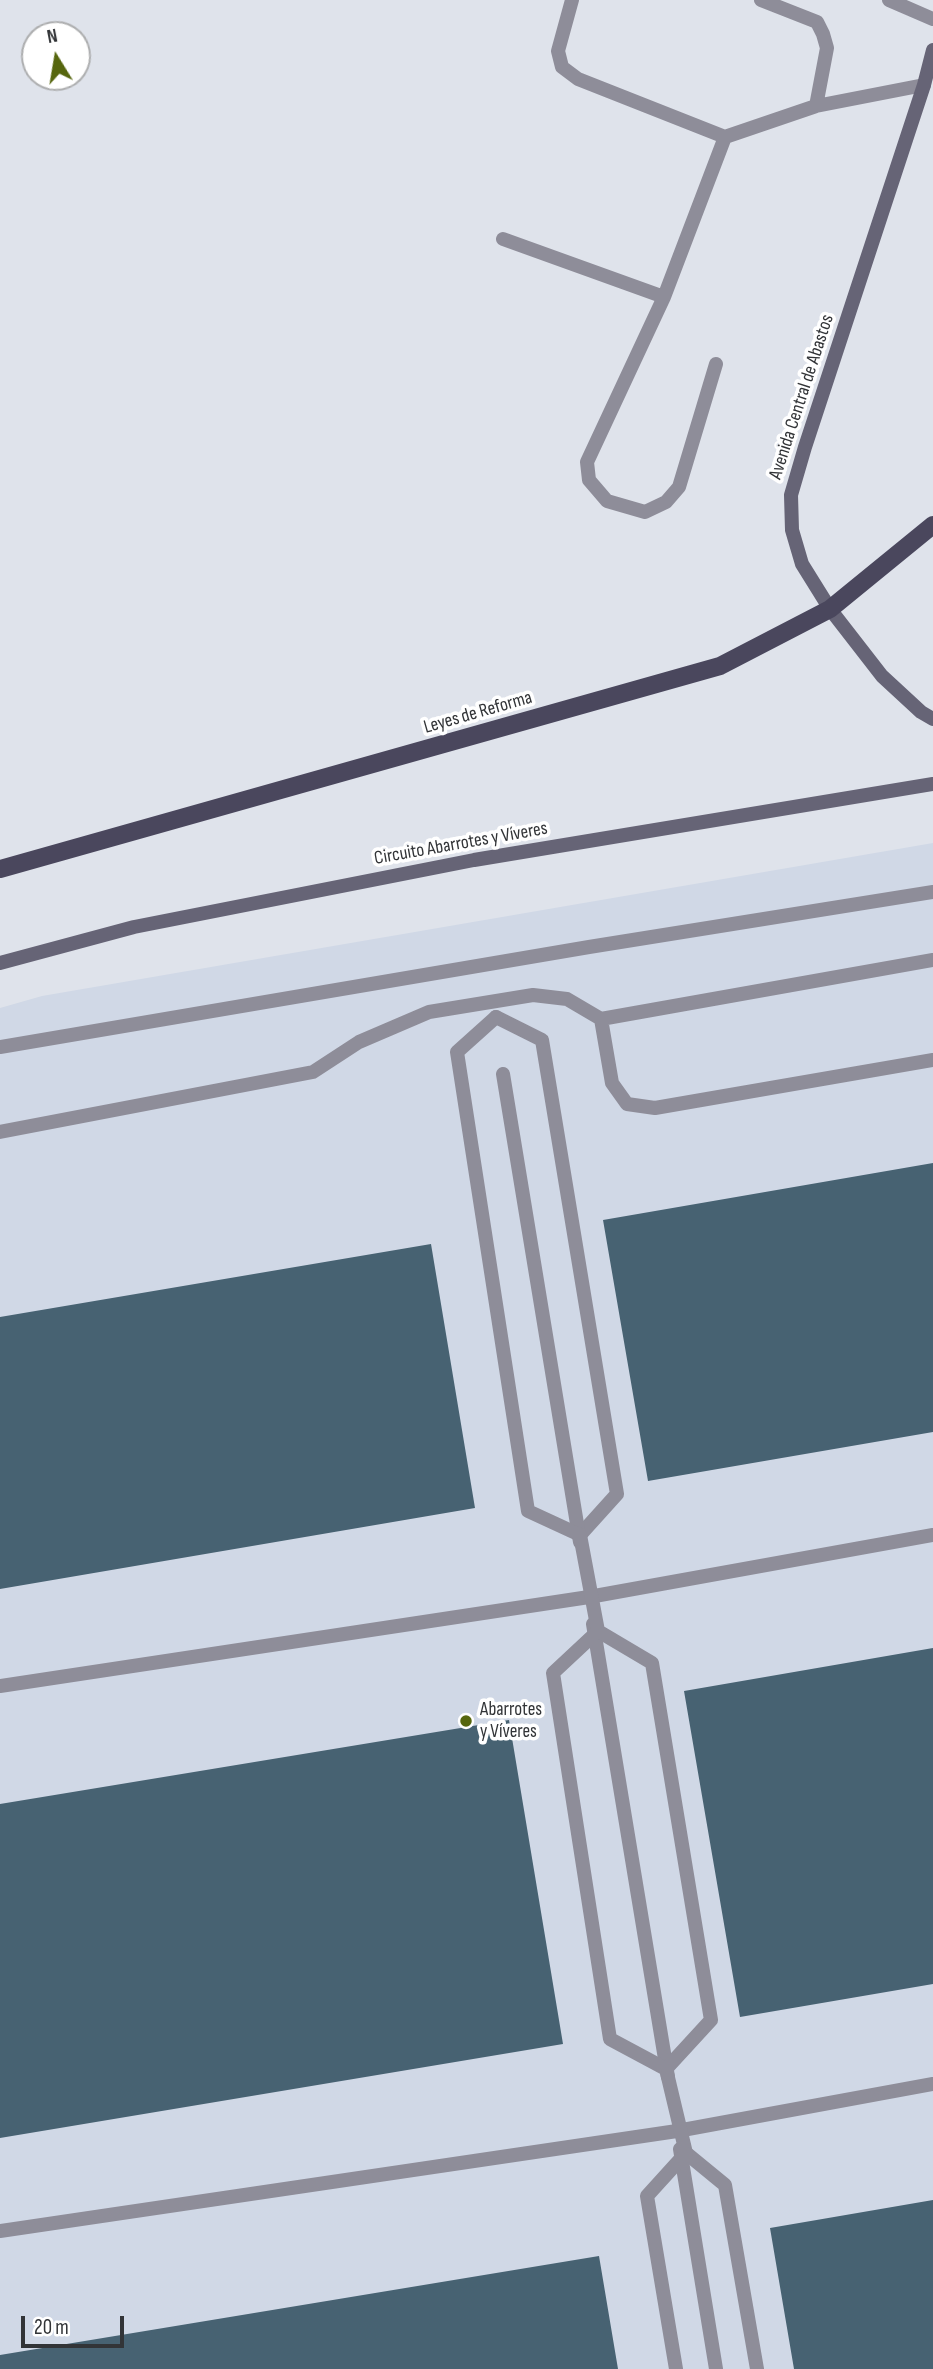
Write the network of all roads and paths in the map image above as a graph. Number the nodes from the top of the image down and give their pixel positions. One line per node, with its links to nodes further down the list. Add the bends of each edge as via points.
1 (572, 0): 8 (street, via 558,51 562,67 579,79)
2 (761, 0): 7 (street, via 817,22 827,48)
3 (889, 0): 4 (street)
4 (933, 19)
5 (933, 50): 6 (main road, Avenida Central de Abastos)
6 (924, 85): 7 (street); 13 (main road, Avenida Central de Abastos, via 791,495 792,530 802,564)
7 (816, 106): 8 (street)
8 (725, 137): 10 (street)
9 (503, 239): 10 (street)
10 (664, 297): 11 (street, via 587,462 589,480 607,501 645,512 666,502 678,488)
11 (716, 364)
12 (933, 525): 13 (main road, Leyes de Reforma)
13 (830, 609): 14 (main road, Avenida Central de Abastos, via 882,676); 16 (main road, Leyes de Reforma, via 720,666)
14 (933, 719)
15 (933, 784): 19 (main road, Circuito Abarrotes y Víveres, via 474,859 134,927)
16 (0, 869)
17 (933, 892): 21 (street)
18 (933, 960): 20 (street)
19 (0, 963)
20 (601, 1019): 22 (street, via 612,1083 626,1104 655,1108); 24 (street, via 567,999 533,995 429,1012 359,1042 313,1072)
21 (0, 1047)
22 (933, 1060)
23 (503, 1074): 27 (street)
24 (0, 1132)
25 (580, 1535): 25 (street, bridge, via 617,1494 542,1040 496,1017 457,1052 528,1511); 28 (street, bridge)
26 (933, 1535): 27 (street)
27 (589, 1597): 29 (street); 32 (street)
28 (598, 1631): 30 (street, bridge, via 652,1663 711,2020); 30 (street, bridge, via 553,1673 610,2039)
29 (0, 1686)
30 (666, 2069): 33 (street, bridge)
31 (933, 2084): 32 (street)
32 (677, 2131): 34 (street); 36 (street)
33 (686, 2152): 35 (street, bridge, via 647,2196); 37 (street, via 726,2185)
34 (0, 2231)
35 (676, 2369)
36 (716, 2369)
37 (757, 2369)

